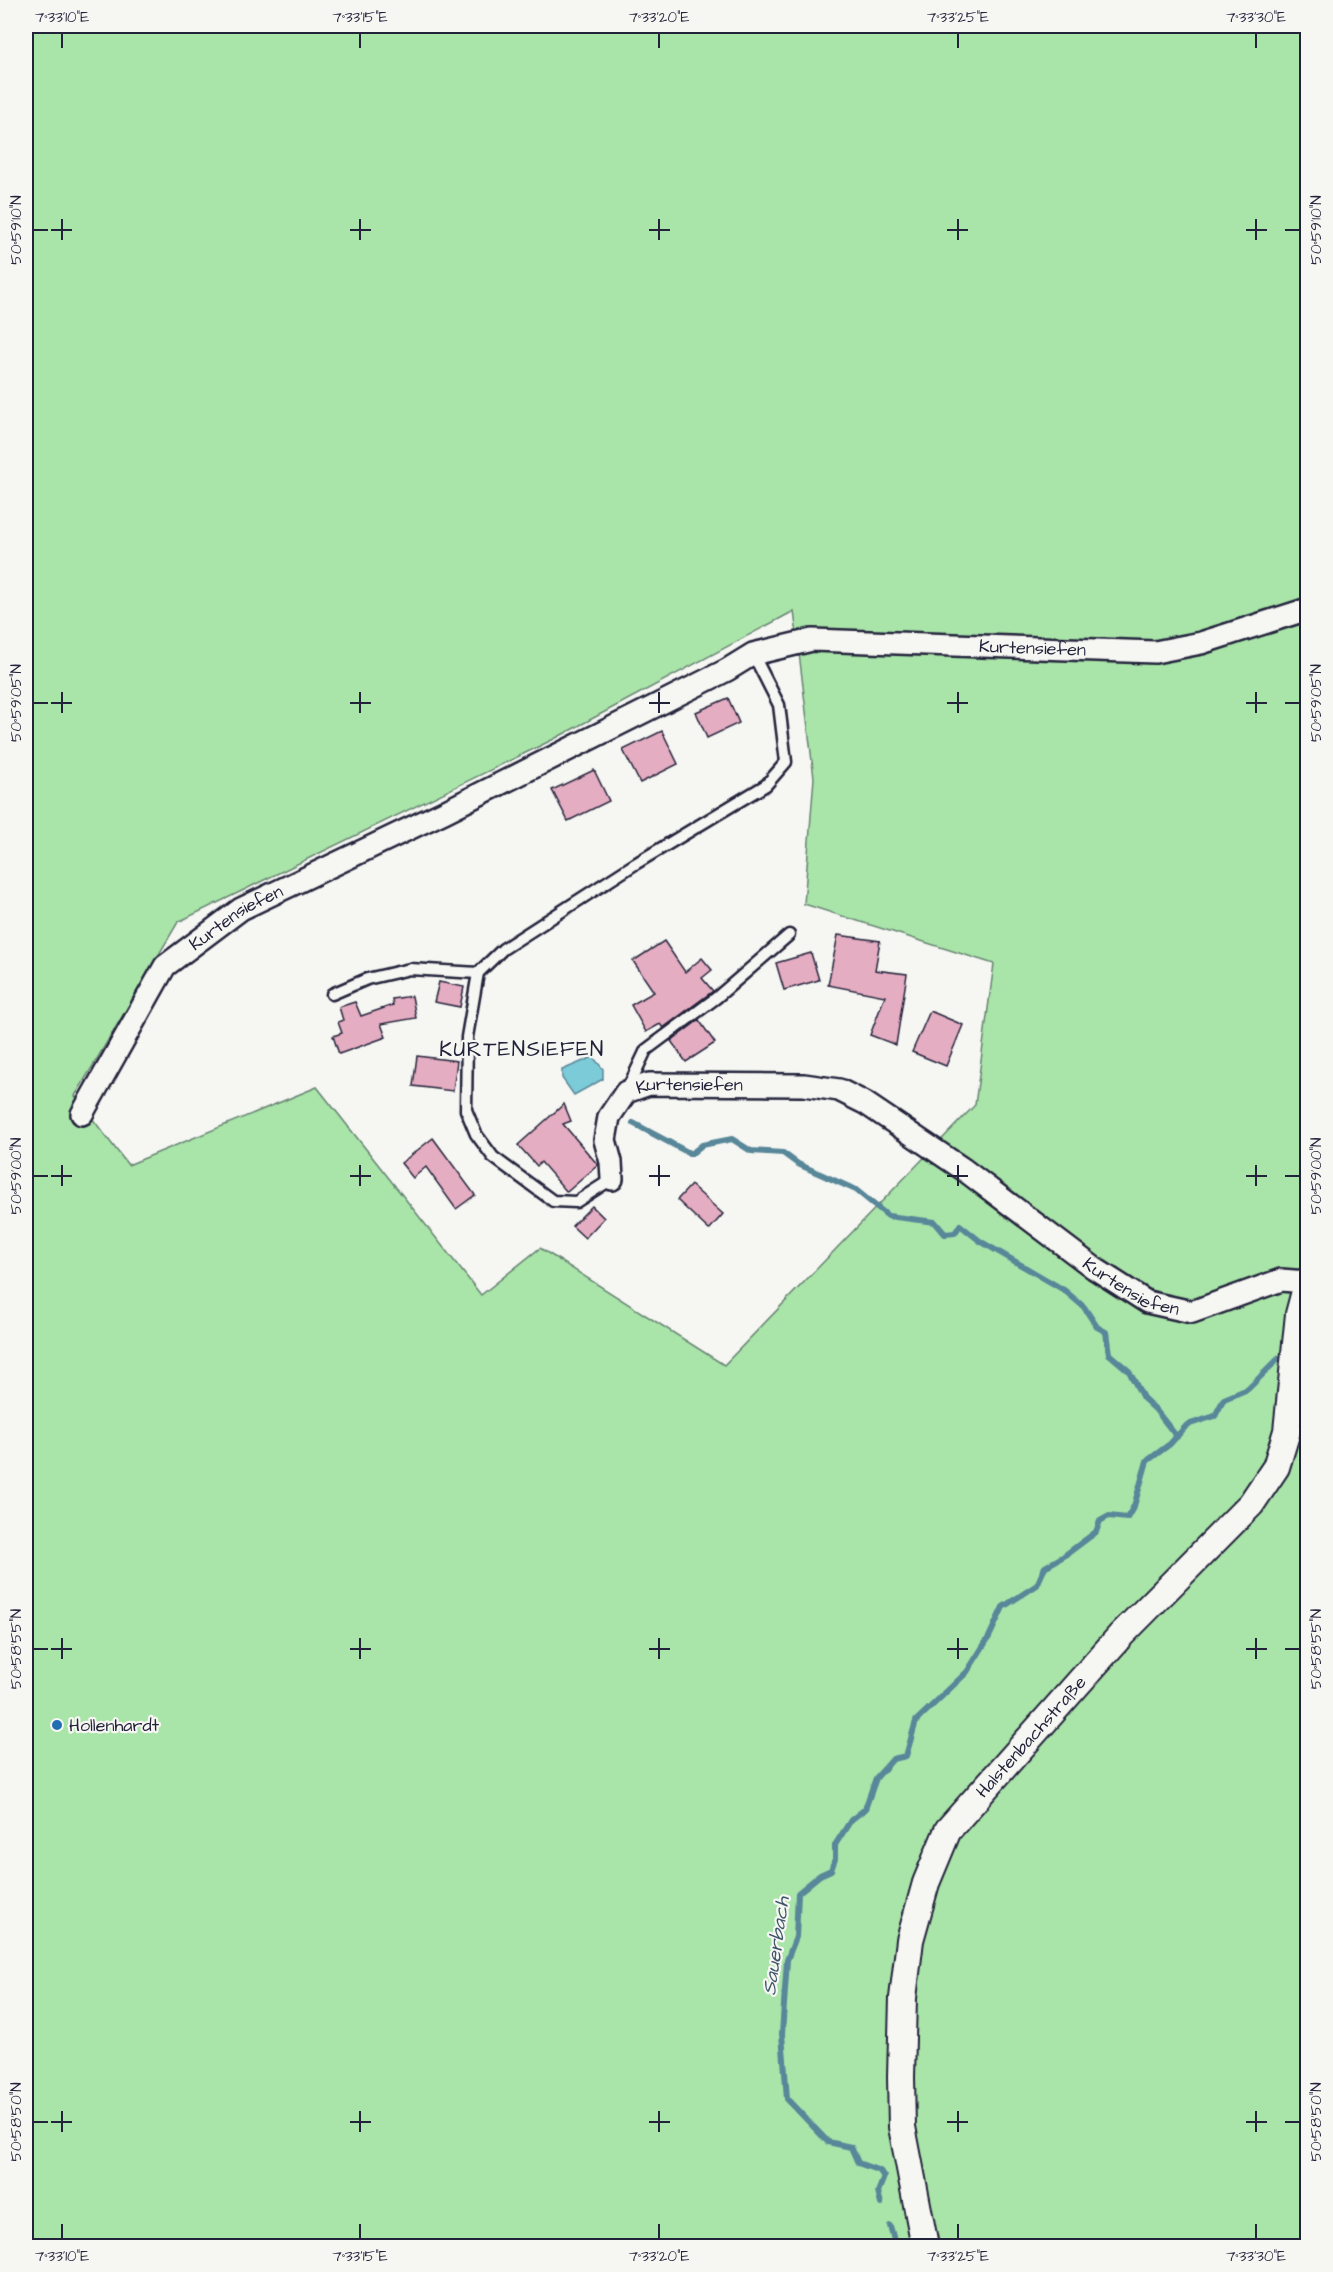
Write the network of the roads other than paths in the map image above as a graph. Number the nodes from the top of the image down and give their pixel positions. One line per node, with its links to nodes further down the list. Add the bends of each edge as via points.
1 (1308, 609): 2 (street, Kurtensiefen, via 1201,643 1155,652 812,640)
2 (753, 654): 4 (lane, via 779,705 786,762 766,785 503,949); 7 (street, Kurtensiefen, via 444,812 241,909 165,966)
3 (789, 935): 6 (lane, via 716,998 646,1050)
4 (478, 973): 5 (lane, via 410,969 367,979); 8 (lane, Kurtensiefen, via 467,1037 466,1110 476,1134 493,1157 553,1201 576,1202)
5 (332, 994)
6 (626, 1092): 8 (street, Kurtensiefen, via 609,1117 605,1140); 9 (street, Kurtensiefen, via 649,1084 804,1085 839,1090 953,1162 1094,1269 1147,1302 1192,1312 1281,1280)
7 (82, 1114)
8 (612, 1179)
9 (1307, 1281): 10 (street, Halstenbachstraße, via 1299,1314 1287,1431 1276,1467 1251,1504 1121,1635 948,1830 926,1883 909,1951 903,1998 901,2077 902,2127)
10 (925, 2247)

